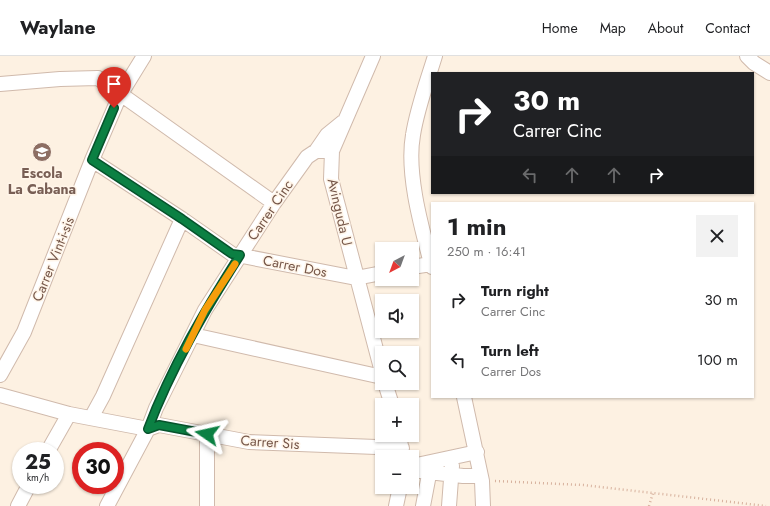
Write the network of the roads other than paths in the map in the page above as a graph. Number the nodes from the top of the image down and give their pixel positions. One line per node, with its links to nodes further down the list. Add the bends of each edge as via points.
1 (144, 56): 7 (street, Carrer Vint-i-sis)
2 (373, 56): 8 (street, Avinguda U)
3 (435, 56): 15 (street, via 413,136 412,153 418,210)
4 (747, 56): 5 (street)
5 (770, 73)
6 (1, 86): 7 (street, via 60,79 98,78)
7 (120, 94): 11 (street, Carrer Vint-i-sis); 12 (street)
8 (343, 122): 9 (street, Carrer Cinc, via 327,134); 10 (street, Avinguda U)
9 (316, 151): 10 (street); 12 (street, Carrer Cinc, via 307,157)
10 (332, 151): 19 (street, Avinguda U, via 331,179)
11 (92, 160): 13 (street, Carrer Dos); 22 (street, Carrer Vint-i-sis, via 24,332)
12 (274, 203): 14 (street, Carrer Cinc)
13 (182, 219): 14 (street, Carrer Dos, via 232,254); 27 (street, via 104,396)
14 (240, 255): 19 (street, Carrer Dos); 20 (street, Carrer Cinc, via 205,310)
15 (431, 262)
16 (431, 266): 17 (street)
17 (419, 267)
18 (375, 274): 19 (street, Carrer Dos)
19 (356, 278): 21 (street, Avinguda U)
20 (193, 335): 23 (street); 28 (street, Carrer Cinc)
21 (375, 347)
22 (0, 375)
23 (375, 375)
24 (0, 395): 26 (street, Carrer Sis)
25 (464, 398): 32 (street)
26 (69, 414): 27 (street, Carrer Sis); 30 (street)
27 (91, 418): 28 (street, Carrer Sis)
28 (148, 429): 29 (street, Carrer Sis, via 159,425); 42 (street, Carrer Cinc)
29 (207, 434): 31 (street, Carrer Sis, via 249,442); 43 (street)
30 (53, 442)
31 (401, 447)
32 (477, 452): 33 (street); 38 (street)
33 (453, 457): 35 (street); 37 (street)
34 (419, 467): 35 (street)
35 (431, 468): 36 (street); 37 (street); 45 (street)
36 (419, 469)
37 (452, 475): 38 (street); 46 (street)
38 (482, 478): 47 (street)
39 (24, 494): 41 (street)
40 (399, 494): 44 (street)
41 (18, 506)
42 (107, 506)
43 (207, 506)
44 (396, 506)
45 (423, 506)
46 (450, 506)
47 (483, 506)

